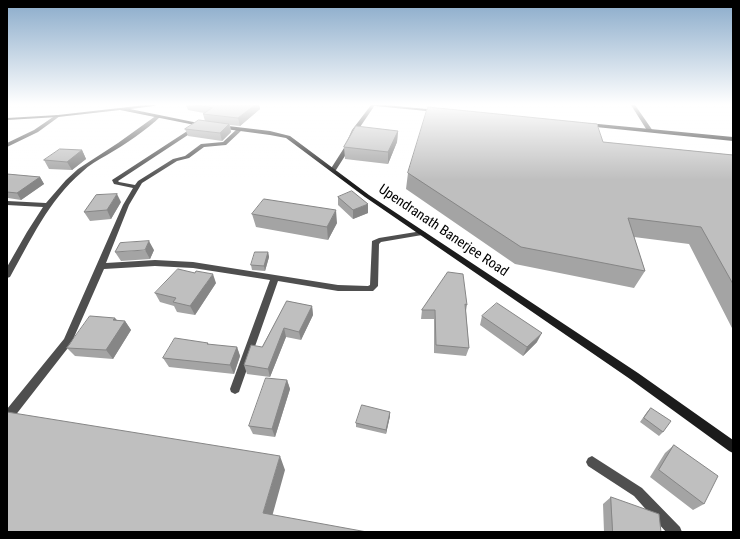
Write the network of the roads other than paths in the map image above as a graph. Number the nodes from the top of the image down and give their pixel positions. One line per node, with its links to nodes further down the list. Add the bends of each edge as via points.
1 (37, 130): 10 (street)
2 (138, 130): 14 (street, via 79,171)
3 (191, 130): 12 (street, via 115,180 116,183)
4 (239, 130): 12 (street, via 224,144 203,145 187,157 175,160 144,179)
5 (240, 130): 11 (street, Upendranath Banerjee Road, via 288,137)
6 (355, 130): 11 (street)
7 (642, 130): 8 (street)
8 (650, 131): 9 (street)
9 (733, 139)
10 (7, 145)
11 (333, 170): 15 (street, Upendranath Banerjee Road)
12 (136, 187): 16 (street)
13 (7, 203): 14 (street)
14 (48, 205): 17 (street, via 34,224)
15 (422, 233): 18 (street, via 379,240 375,243 373,288 338,288); 21 (street, Upendranath Banerjee Road, via 634,376)
16 (100, 266): 18 (street, via 155,263 193,265); 20 (street, via 68,341)
17 (7, 275)
18 (274, 277): 19 (street)
19 (235, 389)
20 (7, 416)
21 (733, 447)
22 (592, 462): 23 (street, via 638,492)
23 (675, 532)

